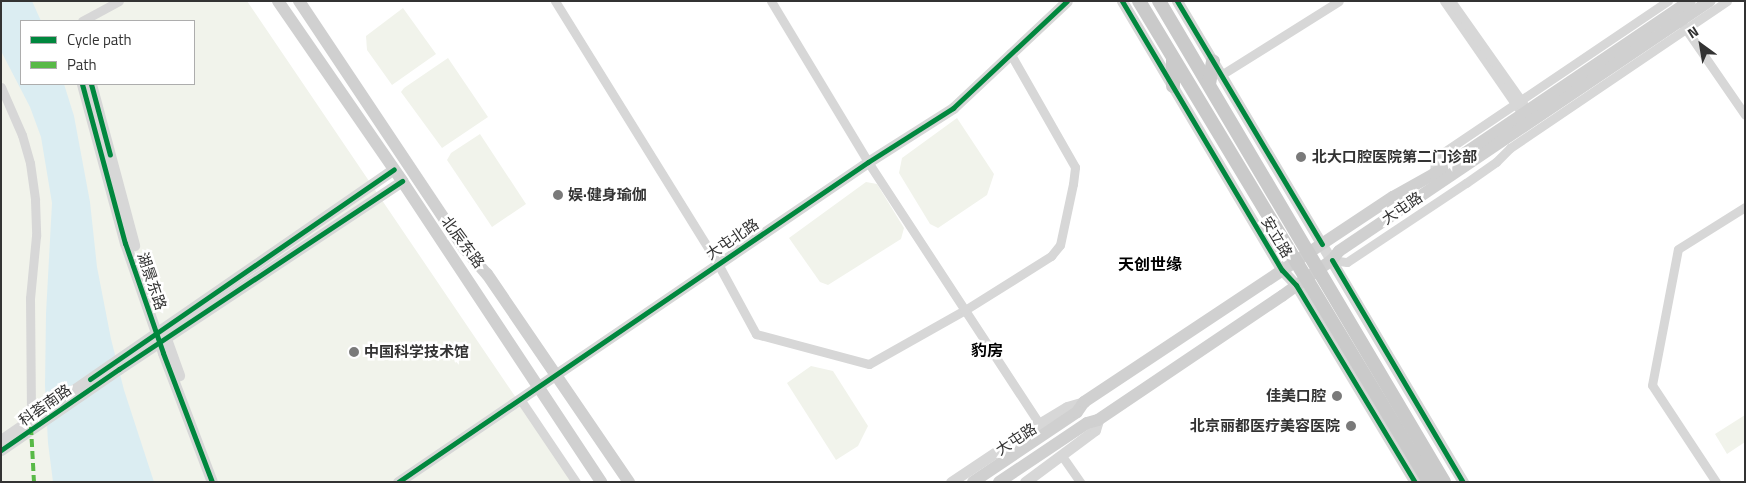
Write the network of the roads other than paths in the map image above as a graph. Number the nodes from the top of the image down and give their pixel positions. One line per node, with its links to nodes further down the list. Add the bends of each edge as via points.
1 (119, 1): 18 (street)
2 (278, 1): 32 (main road, 北辰东路)
3 (299, 1): 45 (main road, 北辰东路, via 464,248 487,274)
4 (555, 1): 39 (street)
5 (771, 1): 31 (street)
6 (1067, 1): 20 (street, 大屯北路)
7 (1122, 1): 27 (street, 安立路)
8 (1139, 1): 21 (main road, 安立路)
9 (1159, 1): 24 (main road, 安立路)
10 (1177, 1): 22 (street)
11 (1339, 1): 23 (street)
12 (1444, 1): 29 (street)
13 (1451, 1): 29 (street)
14 (1668, 1): 29 (street)
15 (1690, 1): 29 (main road, 大屯路)
16 (1710, 1): 19 (main road, 大屯路)
17 (1727, 1): 19 (street)
18 (84, 20)
19 (1684, 26): 29 (main road, 大屯路); 30 (street); 38 (street, via 1510,148 1481,173 1347,262)
20 (1010, 53): 31 (street, 大屯北路, via 953,108); 43 (street, via 1075,167 1074,184 1057,251)
21 (1174, 58): 27 (main road); 37 (main road, 安立路)
22 (1213, 61): 23 (street); 24 (main road)
23 (1221, 74): 35 (street)
24 (1209, 84): 36 (main road, 安立路)
25 (82, 85): 44 (street, 湖景东路, via 125,243)
26 (91, 85): 44 (street, 湖景东路)
27 (1173, 86): 41 (street, 安立路)
28 (1, 87): 50 (street, via 22,135 35,200 36,236 30,298)
29 (1523, 111): 35 (main road, 大屯路, via 1434,174); 38 (main road, 大屯路, via 1478,156 1347,245)
30 (1745, 115)
31 (868, 162): 39 (street, 大屯北路); 43 (street)
32 (394, 170): 33 (main road, 北辰东路); 44 (street, 科荟南路)
33 (402, 181): 44 (street, 科荟南路); 46 (main road, 北辰东路)
34 (1745, 207): 71 (street, via 1678,249 1652,385)
35 (1322, 244): 36 (main road, 大屯路); 38 (street)
36 (1309, 252): 37 (main road, 大屯路); 40 (main road, 安立路)
37 (1296, 260): 41 (main road, 大屯路); 42 (main road, 安立路)
38 (1332, 260): 40 (main road, 大屯路); 70 (street)
39 (718, 264): 43 (street, via 756,334 869,364); 45 (street, 大屯北路)
40 (1319, 269): 42 (main road, 大屯路); 69 (main road)
41 (1282, 270): 42 (street, 安立路); 48 (main road, 大屯路)
42 (1301, 281): 51 (main road, 大屯路); 67 (street, 安立路); 68 (main road, 安立路)
43 (965, 310): 52 (street)
44 (161, 336): 49 (street, 科荟南路); 56 (street, 湖景东路); 57 (street, 湖景东路)
45 (555, 375): 46 (street, 大屯北路); 61 (main road, 北辰东路)
46 (537, 387): 47 (street, 大屯北路); 60 (main road, 北辰东路)
47 (520, 399): 58 (street, 大屯北路); 59 (street)
48 (1084, 402): 52 (street, 大屯路, via 1067,407); 63 (main road, 大屯路, via 1077,412)
49 (45, 416): 50 (street, 科荟南路); 54 (street, 科荟南路)
50 (32, 420): 53 (street, 科荟南路)
51 (1098, 420): 55 (street, 大屯路, via 1095,430); 64 (main road, 大屯路, via 1087,423)
52 (1039, 423): 62 (street, 大屯路)
53 (1, 440)
54 (1, 450)
55 (1062, 456): 65 (street, 大屯路); 66 (street)
56 (212, 482)
57 (220, 482)
58 (398, 482)
59 (576, 482)
60 (601, 482)
61 (629, 482)
62 (952, 482)
63 (973, 482)
64 (999, 482)
65 (1025, 482)
66 (1080, 482)
67 (1415, 482)
68 (1429, 482)
69 (1444, 482)
70 (1463, 482)
71 (1716, 482)

